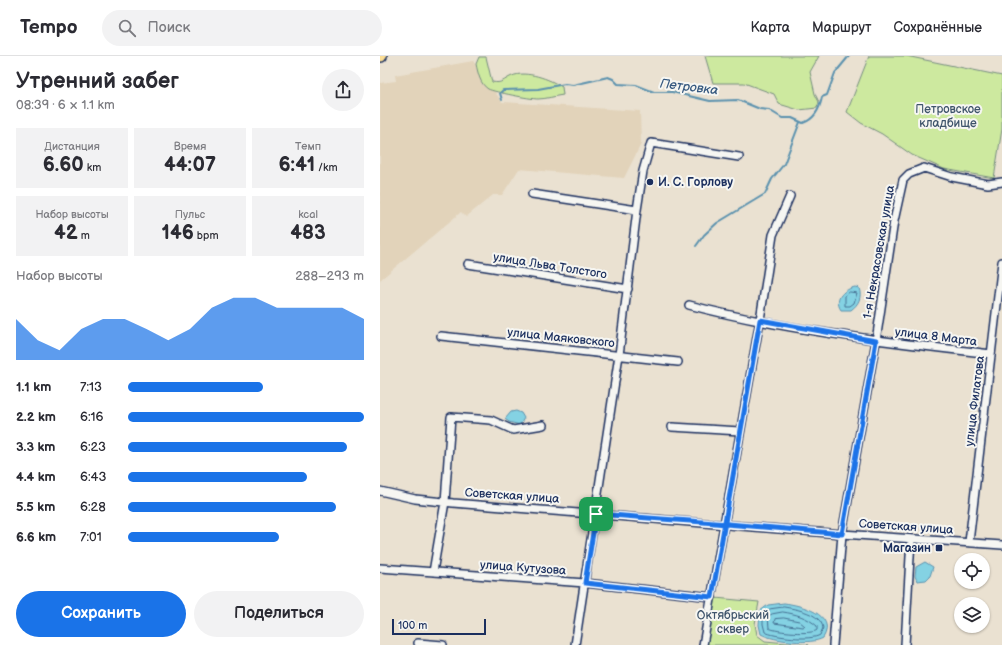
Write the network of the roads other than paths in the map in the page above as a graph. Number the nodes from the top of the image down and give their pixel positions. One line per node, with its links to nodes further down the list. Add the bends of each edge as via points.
1 (739, 157): 5 (street, via 650,143)
2 (1002, 182): 12 (street, 1-я Некрасовская улица, via 988,184 924,168 909,174 903,180 894,221)
3 (532, 194): 5 (street)
4 (790, 196): 10 (street, via 773,235)
5 (637, 210): 8 (street)
6 (1002, 262): 13 (street, улица Филатова)
7 (468, 264): 8 (street, улица Льва Толстого)
8 (628, 289): 14 (street)
9 (689, 305): 10 (street, улица 8 Марта, via 730,316)
10 (760, 320): 12 (street, улица 8 Марта); 18 (street)
11 (441, 336): 14 (street, улица Маяковского)
12 (876, 341): 13 (street, улица 8 Марта); 23 (street, 1-я Некрасовская улица)
13 (991, 354): 25 (street, улица Филатова)
14 (619, 355): 15 (street, улица Маяковского); 21 (street)
15 (678, 362)
16 (543, 425): 20 (street, via 513,430 491,420 451,417)
17 (672, 427): 18 (street)
18 (740, 432): 22 (street)
19 (380, 491): 20 (street, Советская улица, via 415,499)
20 (445, 502): 21 (street, Советская улица); 28 (street)
21 (596, 514): 22 (street, Советская улица); 29 (street)
22 (725, 524): 23 (street, Советская улица); 30 (street)
23 (842, 534): 24 (street, Советская улица); 35 (street, 1-я Некрасовская улица)
24 (911, 539): 25 (street, Советская улица); 36 (street)
25 (969, 542): 26 (street, Советская улица)
26 (1002, 545)
27 (380, 568): 28 (street, улица Кутузова)
28 (433, 572): 29 (street, улица Кутузова)
29 (585, 583): 30 (street, улица Кутузова); 33 (street)
30 (712, 597): 34 (street)
31 (418, 643): 32 (street)
32 (443, 645)
33 (575, 645)
34 (703, 645)
35 (833, 645)
36 (905, 645)

